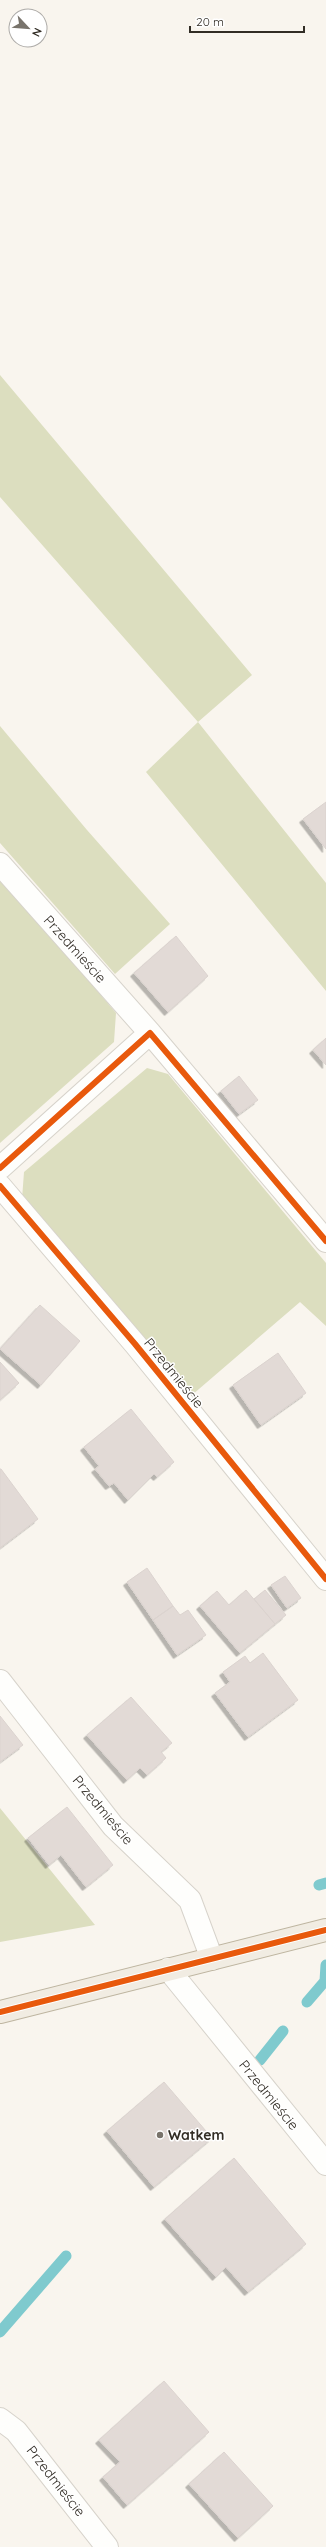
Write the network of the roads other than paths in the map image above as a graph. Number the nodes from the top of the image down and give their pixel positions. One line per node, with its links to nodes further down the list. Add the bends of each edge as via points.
1 (0, 864): 2 (street, Przedmieście)
2 (150, 1033): 3 (street); 5 (street, Przedmieście)
3 (0, 1168)
4 (0, 1186): 6 (street, Przedmieście, via 140,1349)
5 (326, 1241)
6 (326, 1579)
7 (0, 1682): 9 (street, Przedmieście, via 113,1826 190,1900)
8 (326, 1930): 9 (main road)
9 (212, 1959): 10 (main road)
10 (168, 1969): 11 (main road); 12 (street, Przedmieście)
11 (0, 2012)
12 (326, 2164)
13 (0, 2419): 14 (street, Przedmieście, via 16,2431)
14 (108, 2547)

